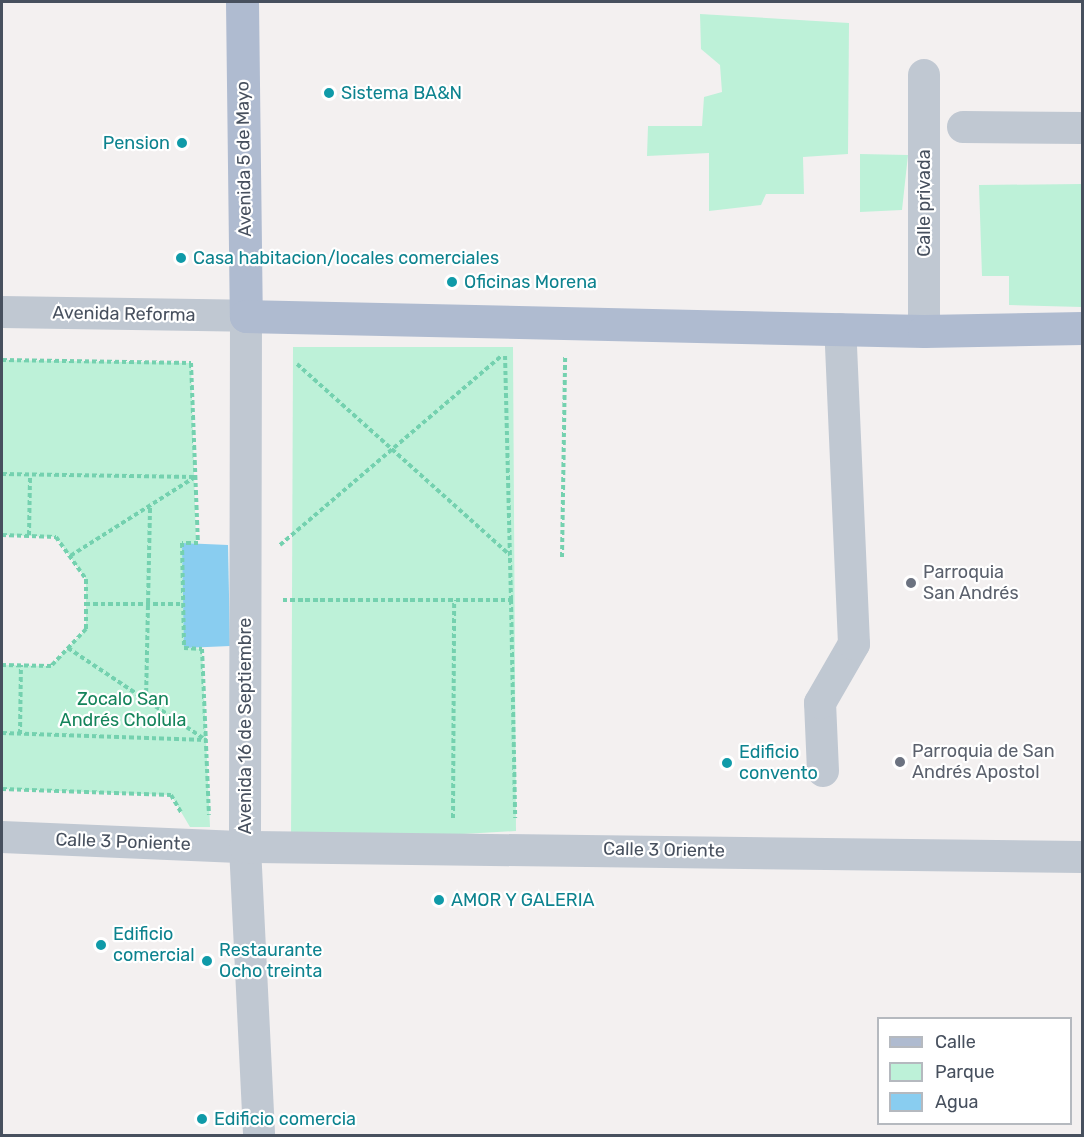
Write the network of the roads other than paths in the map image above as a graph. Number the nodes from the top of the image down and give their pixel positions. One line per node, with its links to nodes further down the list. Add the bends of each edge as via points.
1 (242, 2): 6 (main road, Avenida 5 de Mayo)
2 (924, 75): 9 (street, Calle privada)
3 (963, 127): 4 (street)
4 (1083, 128)
5 (2, 312): 6 (street, Avenida Reforma)
6 (246, 316): 8 (main road); 12 (street, Avenida 16 de Septiembre)
7 (1083, 328): 9 (main road)
8 (840, 329): 9 (main road); 10 (street, via 854,644 820,703)
9 (924, 331)
10 (823, 771)
11 (2, 837): 12 (street, Calle 3 Poniente)
12 (245, 846): 13 (street, Calle 3 Oriente); 14 (street, Avenida 16 de Septiembre)
13 (1083, 857)
14 (259, 1136)

